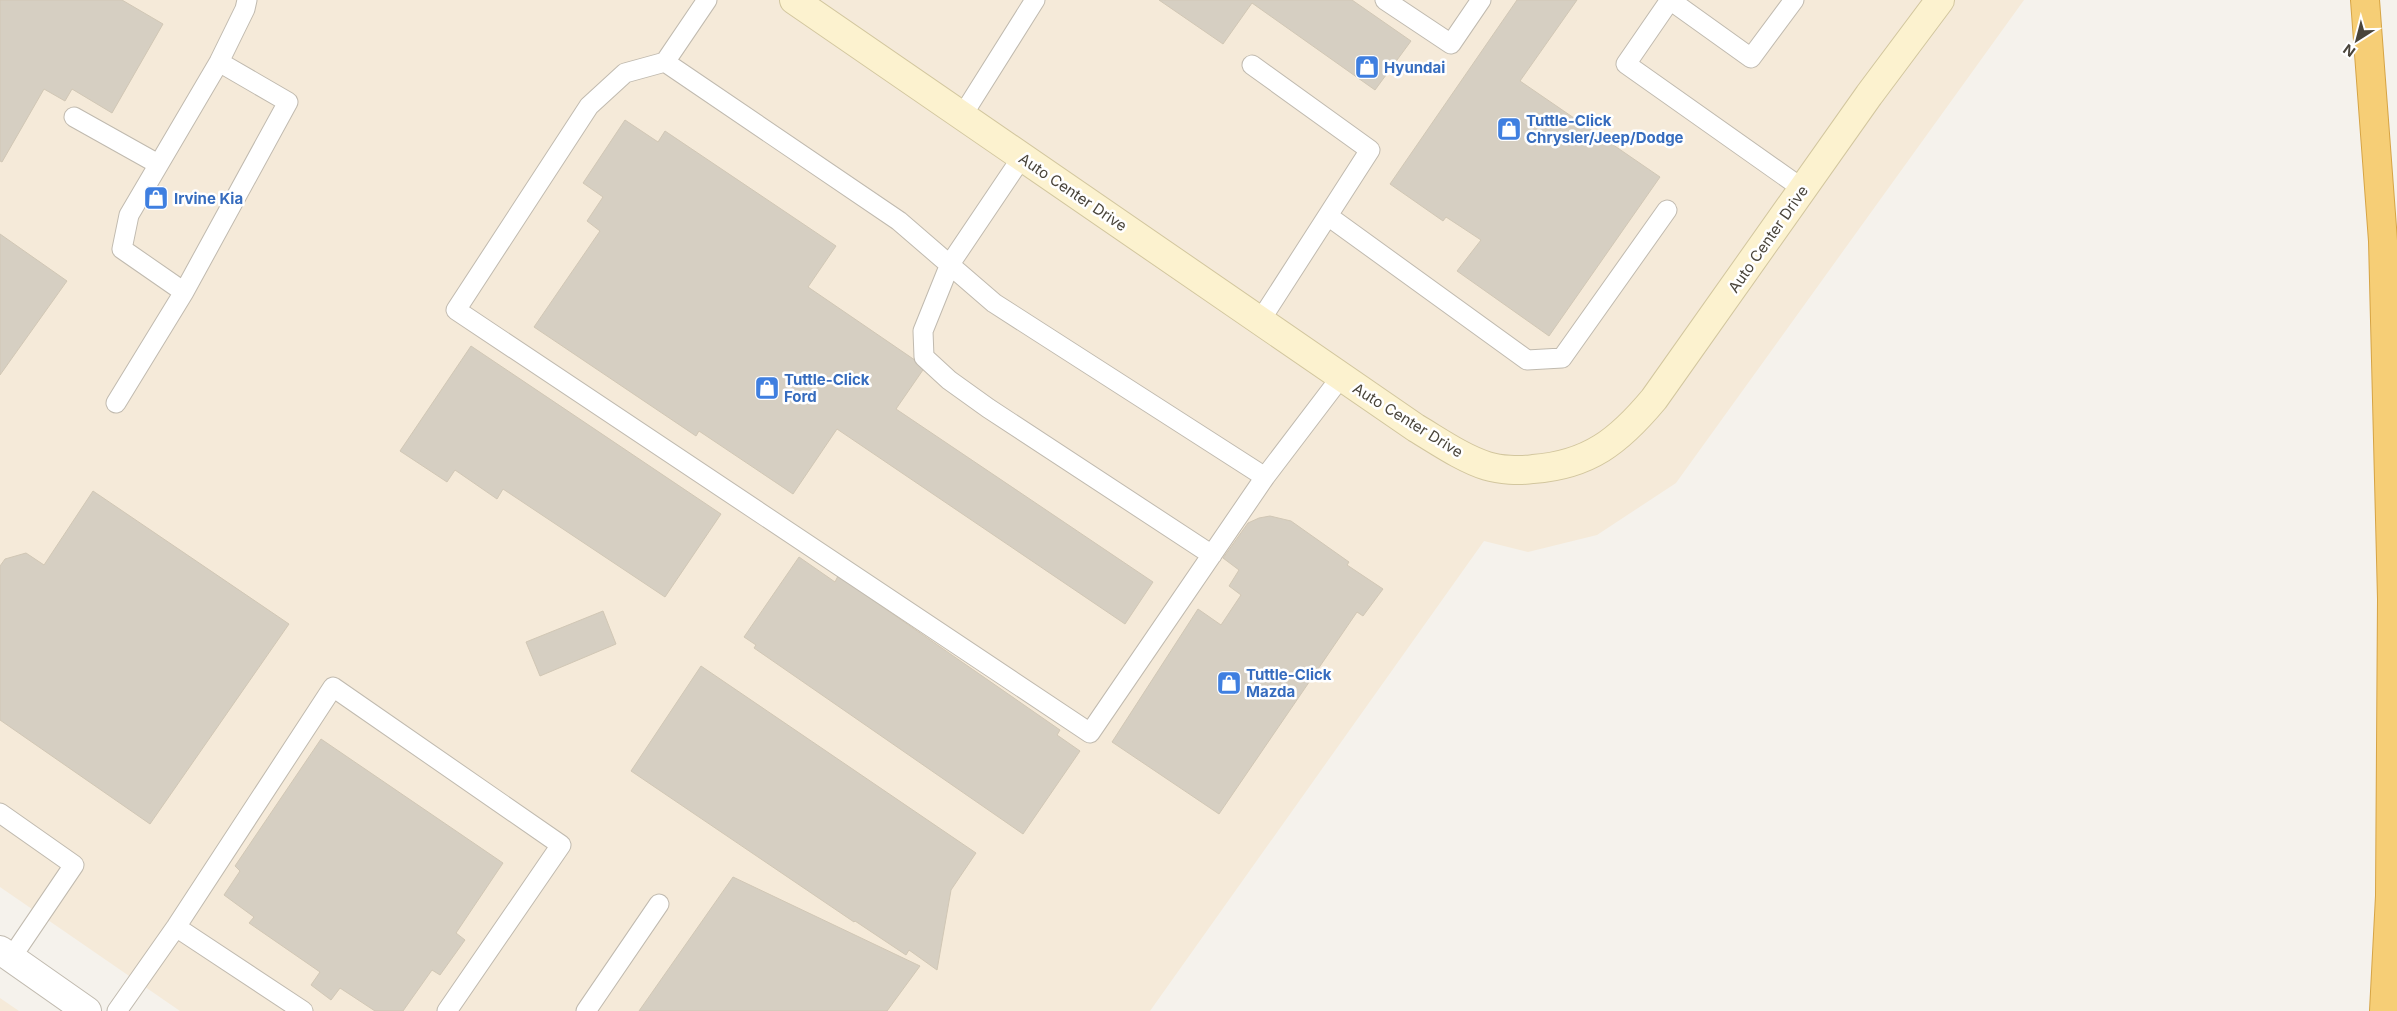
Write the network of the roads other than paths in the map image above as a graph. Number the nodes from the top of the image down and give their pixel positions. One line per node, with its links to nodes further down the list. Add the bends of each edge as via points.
1 (247, 0): 11 (lane)
2 (707, 0): 12 (lane)
3 (794, 0): 14 (street, Auto Center Drive)
4 (1035, 0): 14 (lane)
5 (1385, 0): 6 (lane, via 1451,44)
6 (1481, 0)
7 (1670, 0): 8 (lane, via 1751,58); 18 (lane, via 1626,64)
8 (1794, 0)
9 (1940, 0): 18 (street, Auto Center Drive)
10 (2365, 0): 37 (highway, via 2383,241 2392,599 2390,896)
11 (219, 62): 17 (lane); 22 (lane, via 288,102)
12 (665, 62): 21 (lane, via 899,221); 27 (lane, via 625,73 589,106 456,310 1090,733)
13 (1252, 65): 20 (lane, via 1370,150)
14 (962, 116): 16 (street, Auto Center Drive)
15 (74, 117): 17 (lane)
16 (1022, 157): 21 (lane); 23 (street, Auto Center Drive)
17 (158, 164): 22 (lane, via 129,215 122,249)
18 (1804, 189): 24 (street, Auto Center Drive, via 1654,399 1618,437 1599,452 1577,462 1523,470 1488,467 1416,428)
19 (1667, 210): 20 (lane, via 1562,358 1527,360)
20 (1328, 216): 23 (lane)
21 (950, 264): 26 (lane, via 994,303); 27 (lane, via 922,331 924,357 988,408)
22 (184, 292): 25 (lane)
23 (1260, 321): 24 (street, Auto Center Drive)
24 (1341, 377): 26 (lane)
25 (116, 403)
26 (1265, 477): 27 (lane)
27 (1212, 555)
28 (0, 813): 31 (lane, via 74,865)
29 (659, 904): 36 (lane)
30 (176, 927): 33 (lane); 34 (lane); 35 (lane, via 333,687 561,845)
31 (5, 954): 32 (street)
32 (87, 1011)
33 (116, 1011)
34 (303, 1011)
35 (448, 1011)
36 (586, 1011)
37 (2384, 1011)

